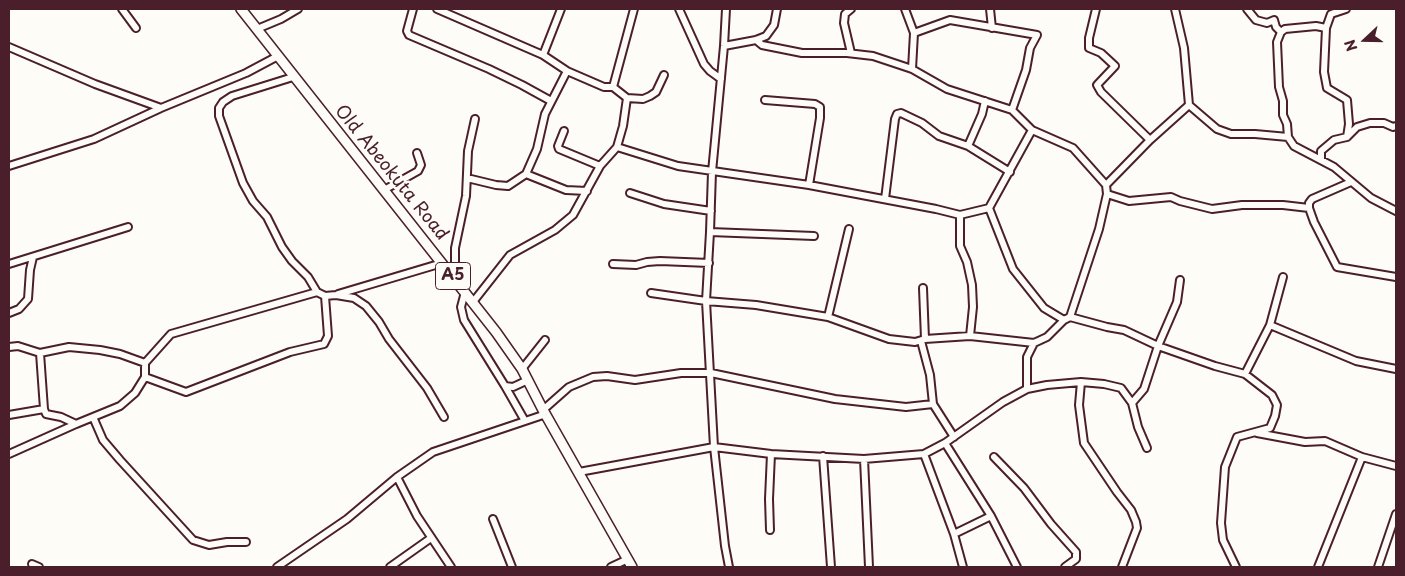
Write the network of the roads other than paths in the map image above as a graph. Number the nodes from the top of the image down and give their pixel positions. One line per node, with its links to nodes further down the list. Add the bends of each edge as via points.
1 (122, 9): 18 (street)
2 (240, 9): 21 (highway, Old Abeokuta Road / A5)
3 (298, 9): 21 (street)
4 (413, 9): 38 (street, via 408,35 489,69)
5 (437, 9): 28 (street)
6 (561, 9): 28 (street)
7 (634, 9): 35 (street)
8 (679, 9): 34 (street, via 704,64)
9 (726, 9): 25 (street)
10 (777, 9): 24 (street, via 774,25 766,36)
11 (851, 9): 27 (street, via 845,14 844,23)
12 (905, 9): 23 (street)
13 (990, 9): 19 (street)
14 (1096, 9): 49 (street, via 1089,48 1110,59 1114,66 1097,85)
15 (1175, 9): 40 (street, via 1184,48)
16 (1247, 9): 22 (street, via 1256,20 1267,23 1274,20)
17 (1346, 9): 20 (street, via 1331,14)
18 (136, 28)
19 (992, 28): 23 (street, via 950,20); 42 (street, via 1037,35 1030,48)
20 (1326, 28): 22 (street, via 1293,27); 47 (street, via 1324,72 1328,88 1347,100)
21 (257, 29): 29 (highway, Old Abeokuta Road / A5)
22 (1281, 32): 48 (street, via 1277,42 1277,72)
23 (914, 33): 30 (street)
24 (756, 40): 25 (street); 27 (street, via 762,45 802,53)
25 (724, 46): 34 (street)
26 (9, 47): 41 (street)
27 (851, 53): 30 (street, via 873,56)
28 (543, 55): 31 (street)
29 (278, 56): 33 (highway, Old Abeokuta Road / A5); 41 (street, via 246,73)
30 (912, 69): 39 (street, via 946,89)
31 (567, 71): 35 (street); 38 (street)
32 (664, 75): 36 (street, via 656,92 650,96)
33 (293, 77): 63 (highway, Old Abeokuta Road / A5); 87 (street, via 232,96 222,102 219,116 243,183 253,201 267,217 282,247)
34 (721, 79): 56 (street)
35 (614, 88): 36 (street)
36 (627, 98): 51 (street)
37 (765, 100): 61 (street, via 820,107)
38 (551, 101): 58 (street)
39 (985, 101): 42 (street); 50 (street)
40 (1189, 105): 48 (street, via 1218,129 1231,134); 49 (street)
41 (161, 108): 54 (street, via 94,139)
42 (1012, 110): 45 (street)
43 (475, 119): 59 (street, via 468,151)
44 (1396, 126): 47 (street, via 1370,123)
45 (1032, 130): 57 (street); 62 (street, via 1072,148)
46 (564, 131): 55 (street, via 559,149)
47 (1347, 137): 53 (street, via 1334,140 1321,150)
48 (1288, 138): 53 (street, via 1294,146)
49 (1150, 140): 62 (street)
50 (968, 146): 57 (street); 67 (street, via 939,136 922,123 897,114)
51 (617, 147): 55 (street); 56 (street, via 678,166)
52 (417, 152): 63 (street, via 421,165 418,171)
53 (1321, 159): 60 (street)
54 (9, 166)
55 (600, 166): 64 (street)
56 (712, 172): 61 (street); 70 (street)
57 (1010, 172): 68 (street)
58 (526, 174): 59 (street, via 508,186); 64 (street, via 566,190)
59 (467, 178): 84 (street, via 455,248)
60 (1351, 182): 69 (street, via 1312,199); 71 (street, via 1371,198)
61 (809, 185): 67 (street)
62 (1106, 185): 66 (street)
63 (384, 190): 78 (highway, Old Abeokuta Road / A5)
64 (586, 191): 93 (street, via 573,215 510,255)
65 (630, 193): 70 (street, via 664,204)
66 (1108, 194): 69 (street, via 1129,202 1171,196 1212,209 1242,205); 96 (street)
67 (885, 199): 72 (street)
68 (989, 208): 72 (street); 96 (street, via 1013,269 1044,308)
69 (1309, 208): 82 (street, via 1337,267)
70 (711, 211): 75 (street)
71 (1396, 211)
72 (960, 215): 98 (street, via 960,246 972,285)
73 (128, 227): 77 (street)
74 (849, 229): 95 (street)
75 (710, 232): 76 (street); 79 (street)
76 (814, 236)
77 (34, 257): 80 (street); 94 (street, via 28,299)
78 (442, 263): 84 (highway, Old Abeokuta Road / A5); 90 (street)
79 (709, 263): 81 (street, via 660,261); 92 (street)
80 (9, 264)
81 (613, 264)
82 (1396, 276)
83 (1283, 277): 97 (street)
84 (455, 279): 88 (highway, Old Abeokuta Road / A5)
85 (1180, 280): 102 (street, via 1177,302)
86 (923, 288): 100 (street)
87 (317, 292): 91 (street); 105 (street, via 171,334)
88 (466, 292): 93 (highway, Old Abeokuta Road / A5); 113 (street, via 461,308 464,320)
89 (651, 293): 92 (street)
90 (336, 295): 91 (street); 121 (street, via 354,298 366,306 427,388)
91 (325, 296): 110 (street, via 328,336 324,344 290,352 186,392)
92 (706, 301): 95 (street); 108 (street)
93 (473, 302): 106 (highway, Old Abeokuta Road / A5)
94 (9, 313)
95 (828, 317): 100 (street, via 889,339)
96 (1067, 318): 101 (street); 102 (street, via 1124,330)
97 (1270, 325): 107 (street, via 1356,361); 109 (street)
98 (970, 336): 100 (street); 101 (street)
99 (545, 340): 106 (street)
100 (923, 340): 116 (street)
101 (1034, 343): 114 (street, via 1027,357)
102 (1158, 346): 109 (street); 115 (street, via 1144,389)
103 (9, 347): 104 (street, via 18,346)
104 (40, 353): 105 (street, via 69,347 120,354); 117 (street)
105 (145, 363): 110 (street)
106 (522, 369): 111 (highway, Old Abeokuta Road / A5)
107 (1396, 369)
108 (711, 373): 116 (street, via 835,399 906,407); 118 (street, via 681,373 635,380 593,377 569,387); 127 (street)
109 (1245, 374): 124 (street, via 1272,395 1277,405 1270,428)
110 (145, 377): 120 (street, via 135,393 120,406)
111 (528, 380): 113 (street, via 513,387); 118 (highway, Old Abeokuta Road / A5)
112 (1080, 382): 114 (street); 115 (street, via 1121,388); 158 (street, via 1080,423 1084,443 1132,510 1136,522 1137,528)
113 (505, 386): 122 (street)
114 (1027, 389): 125 (street)
115 (1132, 403): 128 (street)
116 (934, 404): 125 (street)
117 (44, 410): 119 (street); 123 (street, via 46,414)
118 (544, 412): 122 (street); 137 (highway, Old Abeokuta Road / A5)
119 (9, 415)
120 (93, 417): 123 (street); 145 (street, via 103,440 193,540 209,545)
121 (444, 417)
122 (526, 421): 138 (street, via 433,452)
123 (76, 424): 129 (street)
124 (1253, 432): 133 (street, via 1305,442 1325,441); 159 (street, via 1237,437 1225,467 1221,523 1223,540)
125 (954, 437): 126 (street)
126 (945, 443): 131 (street); 140 (street)
127 (714, 447): 130 (street); 137 (street); 152 (street)
128 (1147, 448)
129 (10, 453)
130 (771, 454): 132 (street); 142 (street)
131 (924, 454): 135 (street); 143 (street)
132 (823, 456): 135 (street); 153 (street)
133 (1362, 457): 136 (street); 160 (street)
134 (994, 458): 157 (street, via 1024,488 1076,552 1076,559)
135 (864, 459): 154 (street)
136 (1396, 466)
137 (580, 472): 146 (highway, Old Abeokuta Road / A5)
138 (397, 476): 144 (street); 147 (street, via 347,519)
139 (1396, 514): 161 (street)
140 (991, 516): 143 (street); 156 (street)
141 (492, 519): 150 (street)
142 (770, 530)
143 (954, 534): 155 (street)
144 (431, 538): 148 (street); 149 (street)
145 (246, 542)
146 (630, 563): 151 (street)
147 (278, 567)
148 (390, 567)
149 (451, 567)
150 (512, 567)
151 (610, 567)
152 (729, 567)
153 (830, 567)
154 (869, 567)
155 (963, 567)
156 (1017, 567)
157 (1066, 567)
158 (1122, 567)
159 (1236, 567)
160 (1318, 567)
161 (1378, 567)

